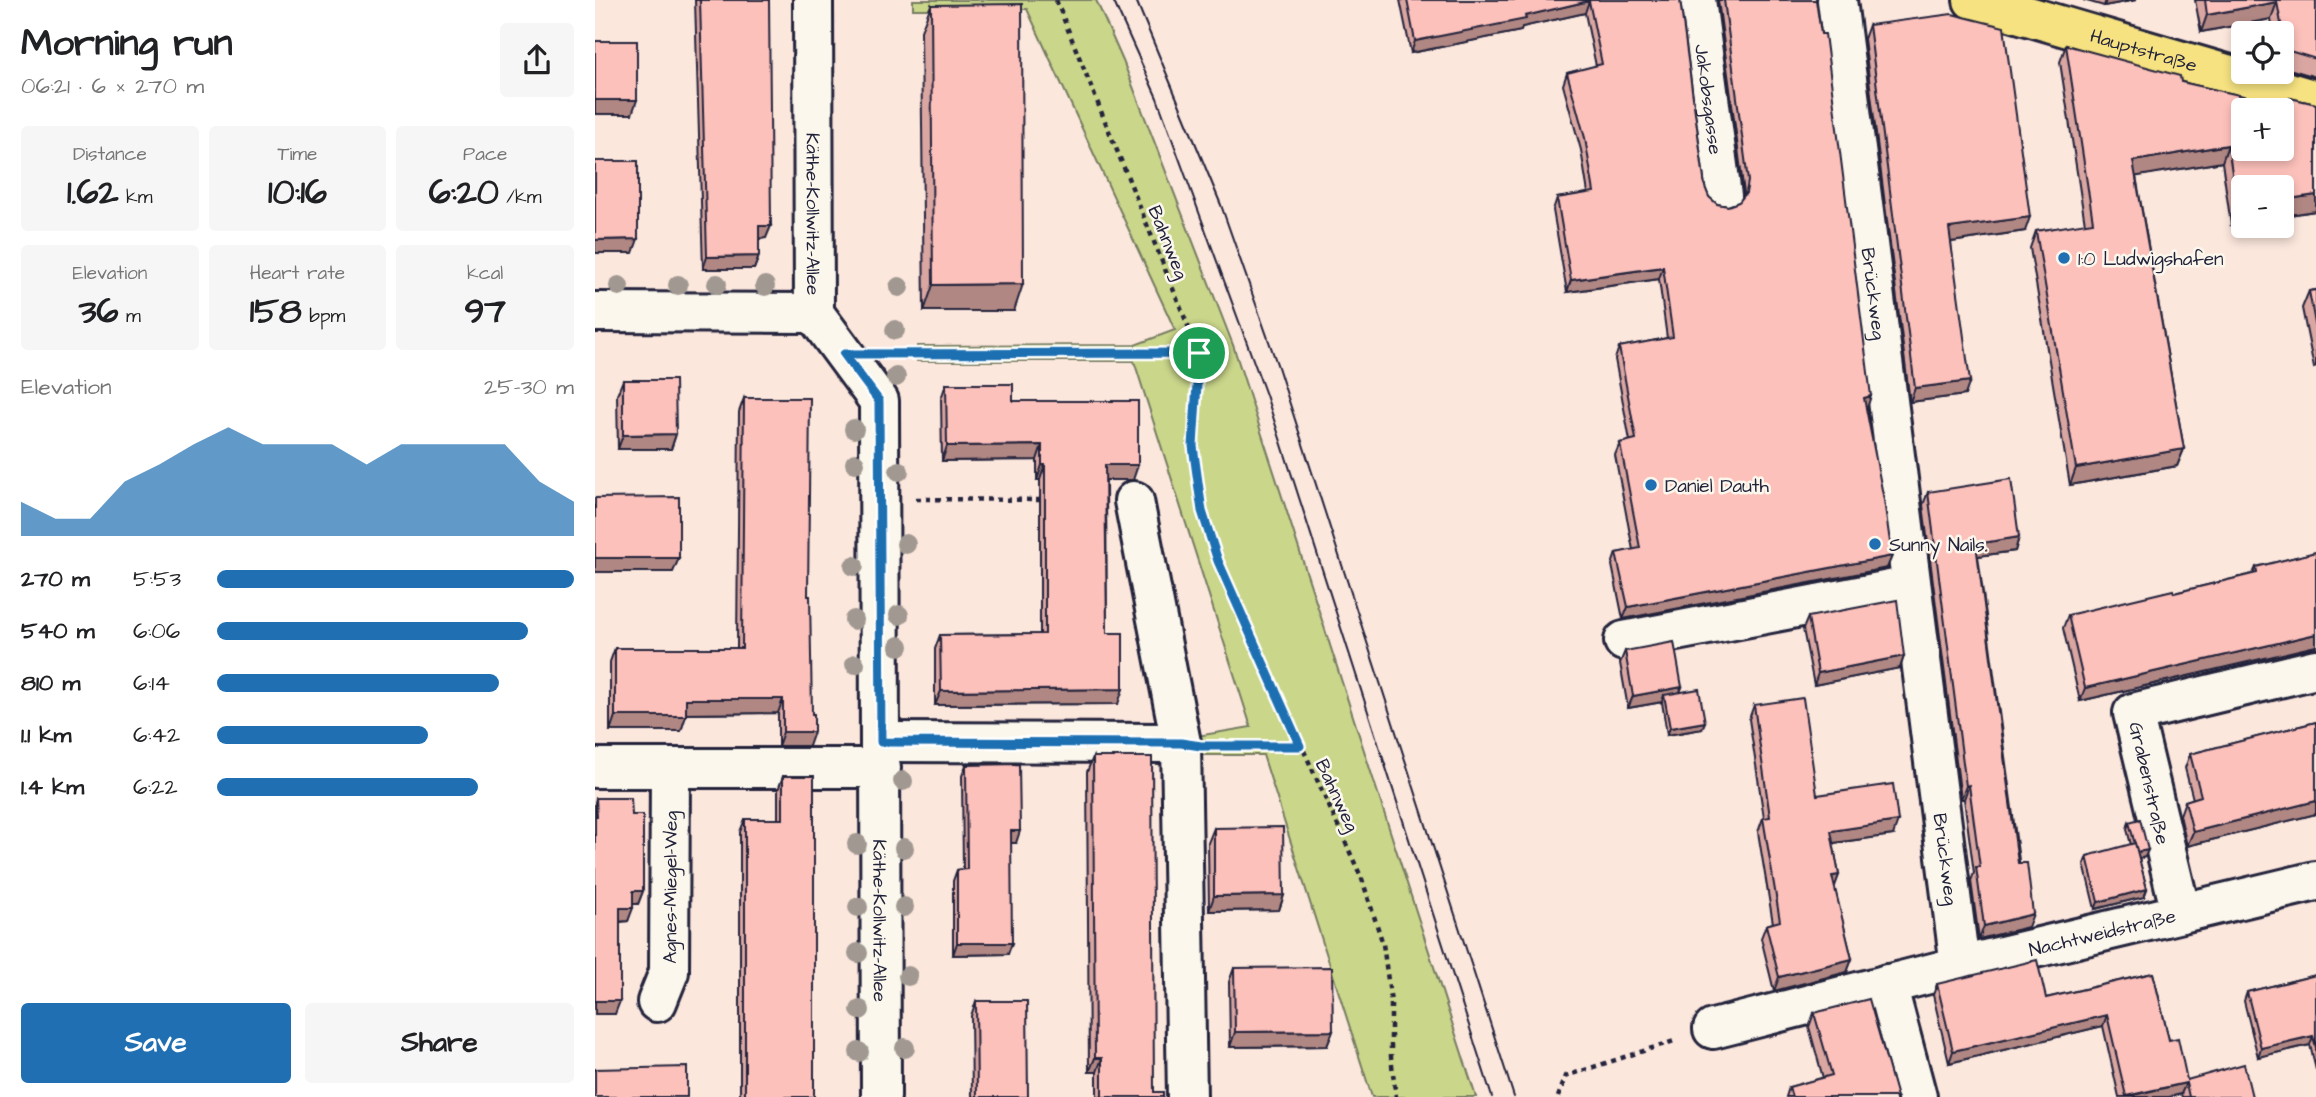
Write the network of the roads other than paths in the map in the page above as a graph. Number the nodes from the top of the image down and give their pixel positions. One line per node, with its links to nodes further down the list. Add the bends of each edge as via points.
1 (813, 0): 8 (street, Käthe-Kollwitz-Allee)
2 (1696, 0): 6 (street, Jakobsgasse)
3 (1837, 0): 10 (street, Brückweg)
4 (1981, 1): 5 (main road, Hauptstraße)
5 (2316, 100)
6 (1722, 196)
7 (595, 312): 8 (street)
8 (814, 313): 14 (street, Käthe-Kollwitz-Allee, via 879,401)
9 (1134, 501): 13 (street)
10 (1911, 586): 11 (street); 19 (street, Brückweg)
11 (1624, 641)
12 (2316, 669): 18 (street, Grabenstraße, via 2133,713)
13 (1181, 743): 14 (street); 24 (street)
14 (881, 755): 16 (street); 23 (street, Käthe-Kollwitz-Allee)
15 (595, 768): 16 (street)
16 (670, 769): 21 (street, Agnes-Miegel-Weg, via 669,972)
17 (2316, 881): 18 (street, Nachtweidstraße)
18 (2181, 913): 19 (street, Nachtweidstraße)
19 (1960, 966): 20 (street, Nachtweidstraße)
20 (1887, 984): 22 (street, Nachtweidstraße); 25 (street)
21 (657, 1002)
22 (1713, 1029)
23 (881, 1097)
24 (1187, 1097)
25 (1917, 1097)

